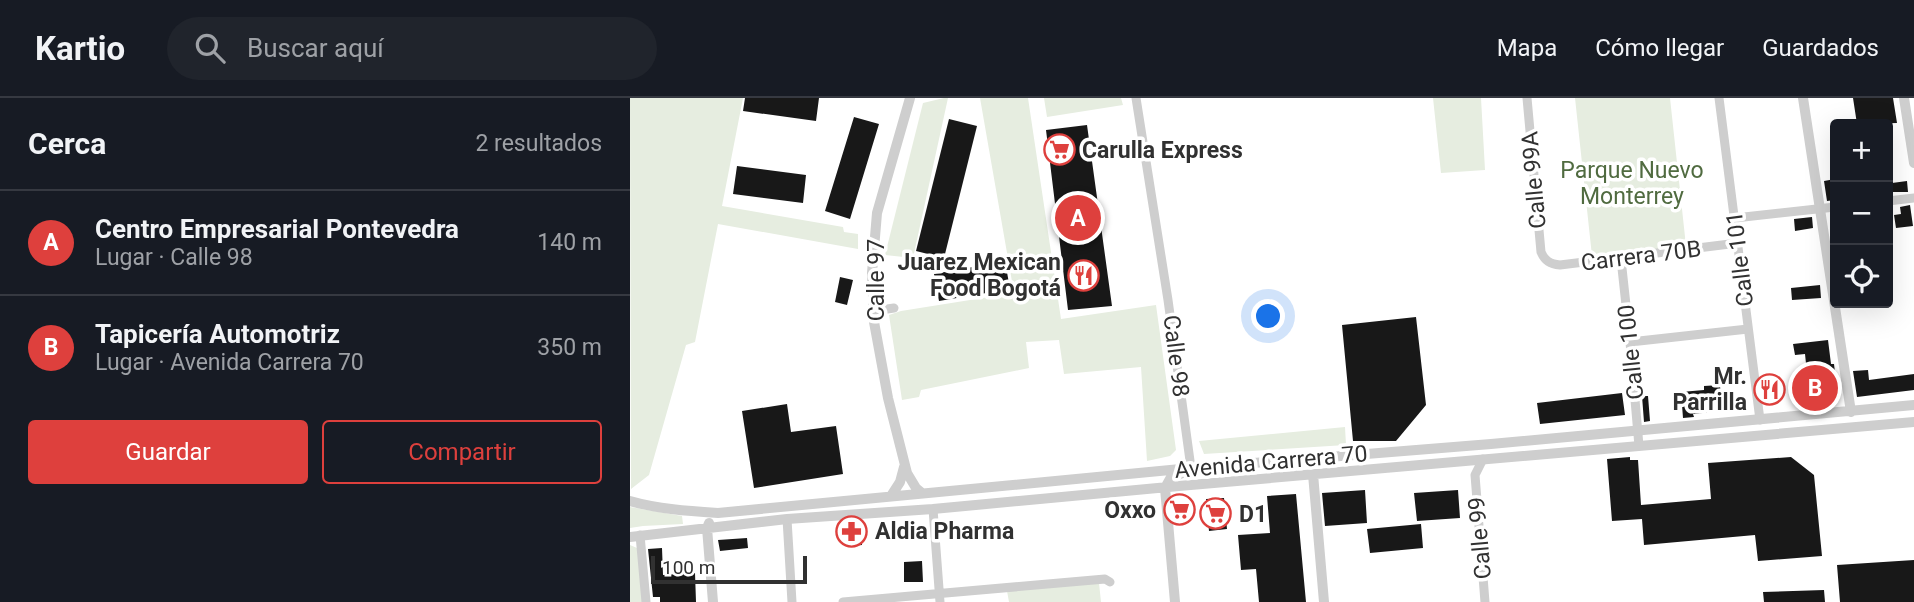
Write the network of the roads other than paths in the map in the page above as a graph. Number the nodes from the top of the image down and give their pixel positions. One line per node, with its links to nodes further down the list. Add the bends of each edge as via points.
1 (911, 98): 17 (street, Calle 97, via 877,213)
2 (1136, 98): 31 (street, Calle 98)
3 (1527, 98): 15 (street, Calle 99A)
4 (1719, 98): 12 (street, Calle 101)
5 (1803, 98): 11 (street)
6 (1904, 98): 7 (street)
7 (1914, 163)
8 (1914, 198): 9 (street)
9 (1893, 200)
10 (1830, 207): 11 (street)
11 (1820, 208): 12 (street); 21 (street)
12 (1735, 218): 13 (street, Calle 101)
13 (1738, 243): 14 (street, Carrera 70B); 18 (street, Calle 101)
14 (1621, 259): 15 (street, Carrera 70B, via 1560,265); 19 (street, Calle 100)
15 (1545, 260)
16 (894, 308): 17 (street)
17 (874, 312): 30 (street, Calle 97)
18 (1748, 329): 19 (street); 22 (street, Calle 101)
19 (1630, 342): 25 (street, Calle 100)
20 (1914, 405): 21 (street, Avenida Carrera 70)
21 (1851, 412): 22 (street, Avenida Carrera 70); 24 (street)
22 (1760, 421): 25 (street, Avenida Carrera 70)
23 (1914, 422): 24 (street, Avenida Carrera 70)
24 (1853, 427): 27 (street, Avenida Carrera 70)
25 (1638, 430): 26 (street, Avenida Carrera 70); 27 (street, Calle 100)
26 (1483, 445): 29 (street, via 1489,449 1488,455); 31 (street, Avenida Carrera 70)
27 (1639, 446): 28 (street, Avenida Carrera 70)
28 (1483, 459): 29 (street, Avenida Carrera 70); 33 (street, Calle 99)
29 (1464, 461): 32 (street, Avenida Carrera 70); 33 (street, Calle 99)
30 (904, 464): 35 (street, Calle 97); 36 (street)
31 (1191, 468): 34 (street, via 1170,479); 35 (street, Avenida Carrera 70)
32 (1313, 474): 34 (street, Avenida Carrera 70); 50 (street)
33 (1475, 475): 51 (street, Calle 99)
34 (1165, 488): 38 (street, Avenida Carrera 70); 49 (street)
35 (922, 494): 36 (street, Avenida Carrera 70)
36 (891, 496): 39 (street, Avenida Carrera 70)
37 (630, 501): 39 (street, Avenida Carrera 70)
38 (933, 509): 40 (street, Avenida Carrera 70); 44 (street)
39 (718, 513): 41 (street)
40 (787, 519): 41 (street, Avenida Carrera 70); 47 (street)
41 (707, 528): 42 (street, Avenida Carrera 70); 46 (street)
42 (635, 536): 45 (street)
43 (1110, 582): 44 (street)
44 (940, 598): 48 (street)
45 (646, 602)
46 (713, 602)
47 (792, 602)
48 (843, 602)
49 (1175, 602)
50 (1324, 602)
51 (1485, 602)

